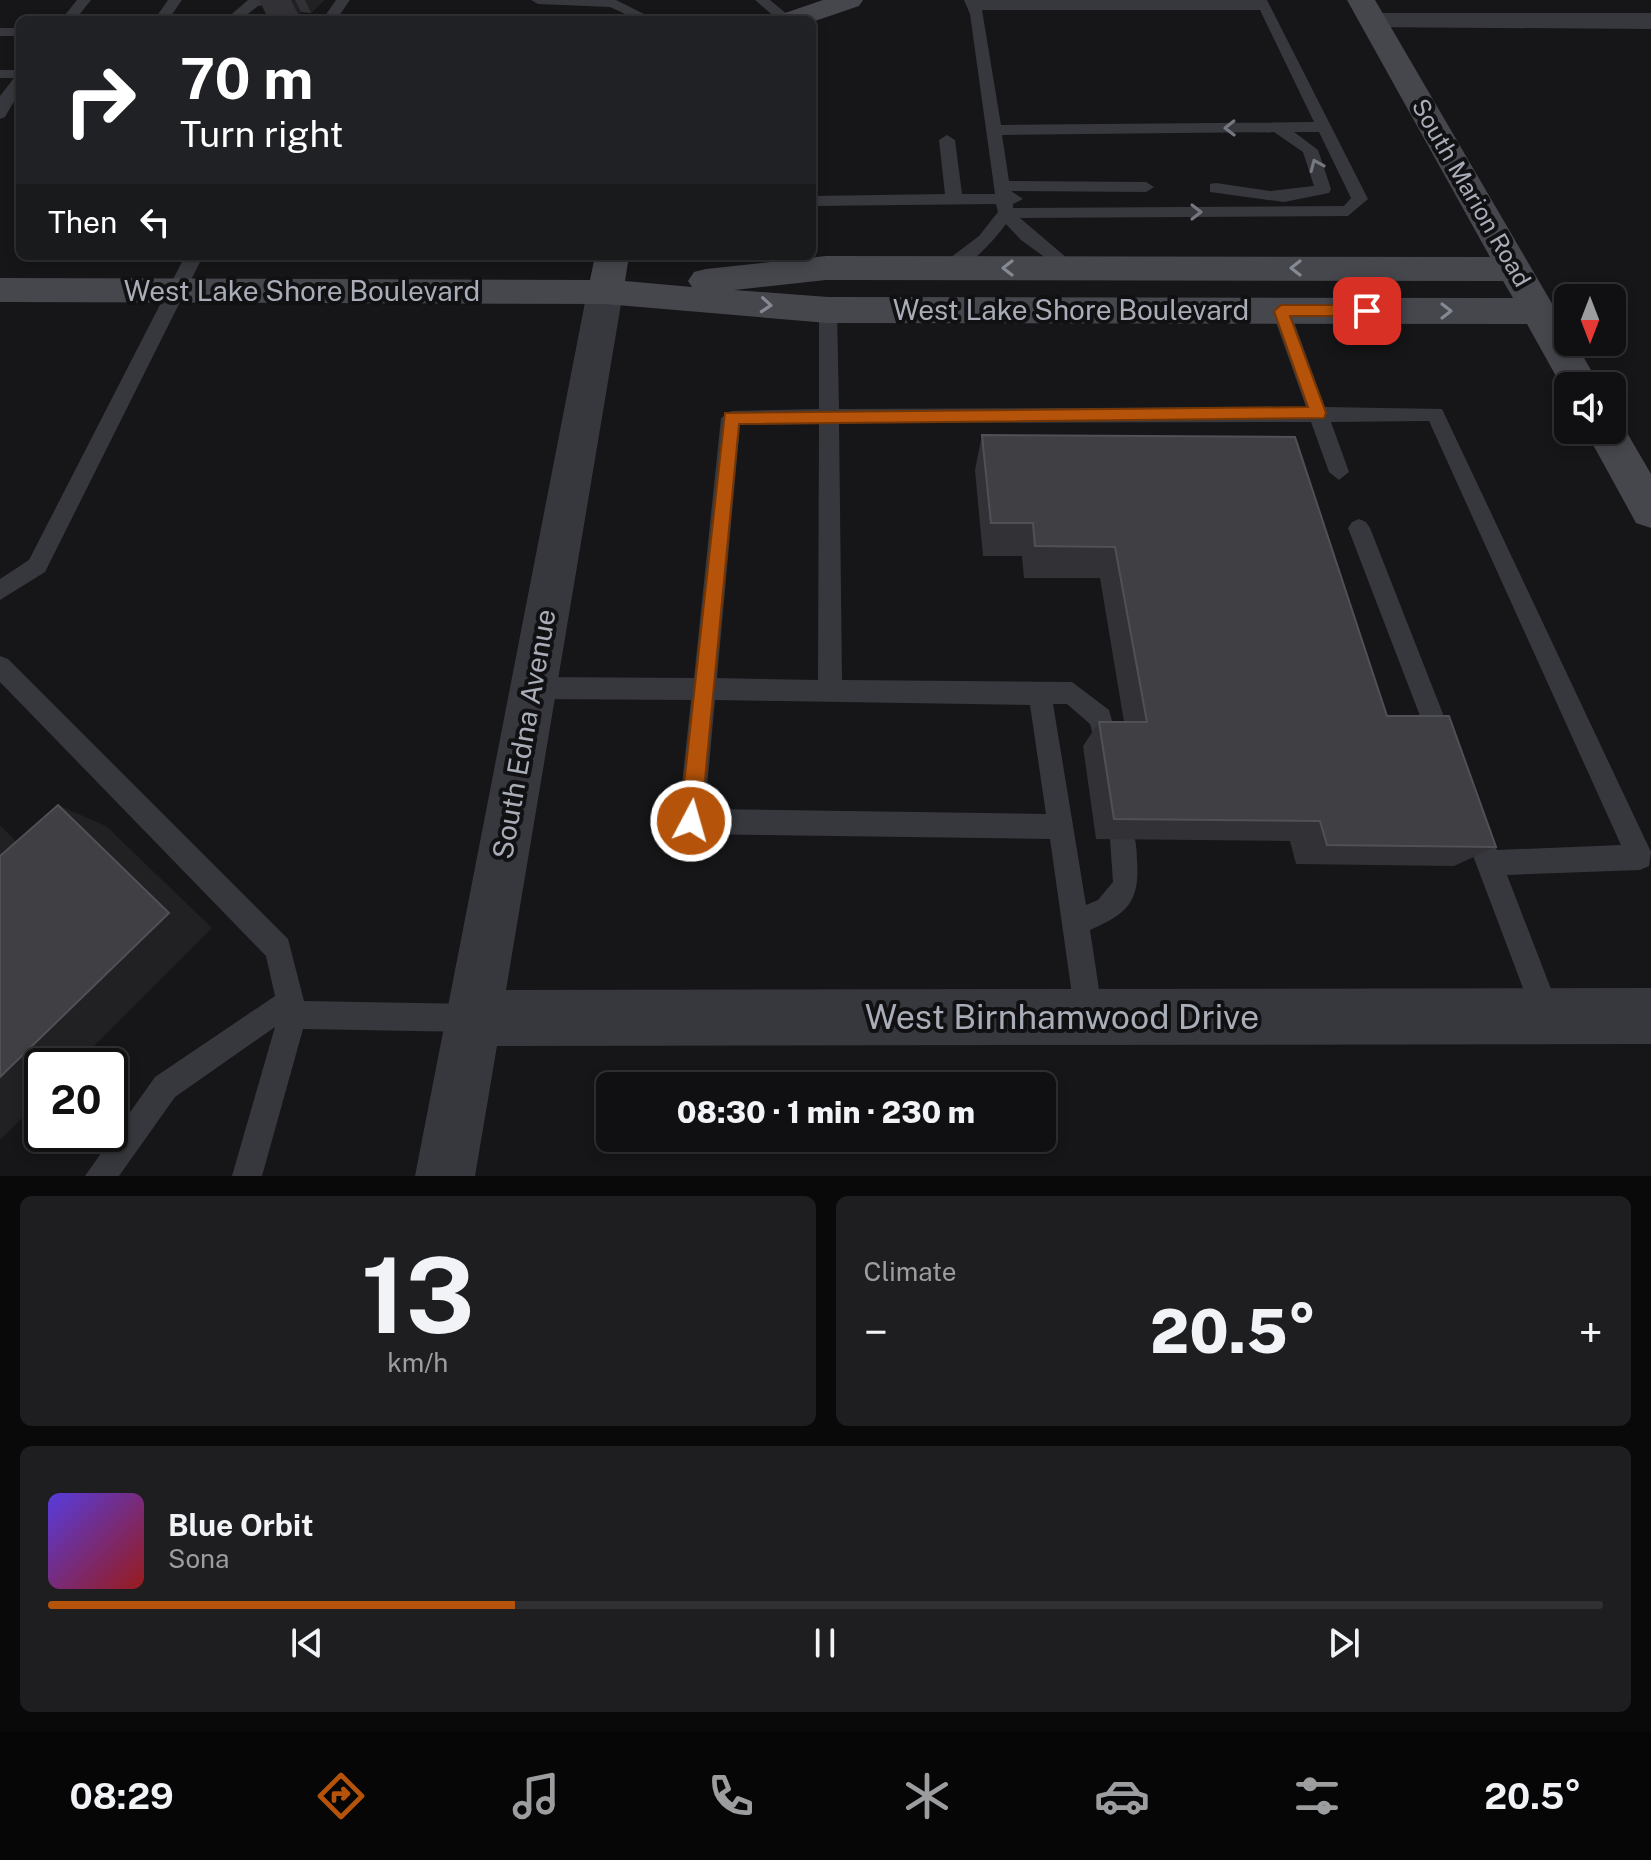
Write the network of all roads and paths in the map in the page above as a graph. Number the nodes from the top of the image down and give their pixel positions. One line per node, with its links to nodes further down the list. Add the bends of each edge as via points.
1 (84, 0): 11 (lane)
2 (538, 0): 13 (lane, via 612,3)
3 (762, 0): 14 (lane)
4 (849, 0): 15 (street)
5 (276, 1): 12 (lane, via 254,2)
6 (324, 1): 7 (lane)
7 (341, 1)
8 (972, 3): 9 (lane); 21 (lane)
9 (1263, 3): 20 (lane)
10 (1367, 10): 16 (street); 31 (street, South Marion Road)
11 (71, 16)
12 (237, 16)
13 (640, 16)
14 (784, 16)
15 (802, 16)
16 (1651, 21)
17 (16, 86): 18 (lane)
18 (2, 110)
19 (1277, 127): 20 (lane); 21 (lane, one-way to 21); 24 (lane, one-way to 19, via 1292,195 1323,189 1310,150)
20 (1324, 127): 26 (lane, one-way to 20, via 1348,211 1360,199)
21 (994, 130): 26 (lane)
22 (947, 140): 25 (lane)
23 (1149, 194): 26 (lane)
24 (1218, 195)
25 (954, 199): 26 (lane); 27 (lane)
26 (1004, 199): 29 (lane, via 985,240); 30 (lane, via 1027,236)
27 (816, 201)
28 (192, 260): 34 (lane)
29 (948, 268): 30 (street, West Lake Shore Boulevard, one-way to 29); 32 (street, West Lake Shore Boulevard)
30 (1068, 268): 31 (street, West Lake Shore Boulevard, one-way to 30)
31 (1514, 269): 37 (street, South Marion Road)
32 (608, 274): 34 (street, West Lake Shore Boulevard); 35 (street, West Lake Shore Boulevard, one-way to 35); 47 (street, South Edna Avenue)
33 (0, 290): 34 (street, West Lake Shore Boulevard)
34 (174, 291): 45 (lane, via 37,566)
35 (828, 310): 36 (street, West Lake Shore Boulevard); 40 (lane)
36 (1281, 311): 37 (street, West Lake Shore Boulevard, one-way to 37); 39 (lane)
37 (1538, 311): 38 (street, South Marion Road)
38 (1573, 372)
39 (1318, 413): 40 (lane); 42 (lane); 56 (lane, via 1435,414 1640,857)
40 (829, 416): 48 (lane, via 731,418); 49 (lane)
41 (1613, 444): 43 (street)
42 (1339, 472)
43 (1651, 511)
44 (1359, 528): 52 (lane)
45 (0, 591)
46 (0, 666): 58 (lane, via 278,949)
47 (532, 688): 48 (lane); 62 (street, South Edna Avenue)
48 (704, 688): 49 (lane); 53 (lane, via 691,821)
49 (830, 690): 50 (lane)
50 (1040, 694): 51 (lane, via 1072,693 1101,718); 53 (lane)
51 (1107, 746)
52 (1449, 761)
53 (1061, 827): 57 (lane)
54 (1477, 833): 56 (lane)
55 (1123, 839): 57 (lane, via 1126,887 1107,909)
56 (1489, 863): 59 (lane)
57 (1076, 922): 61 (lane)
58 (293, 1015): 62 (lane); 63 (lane, via 276,1010 165,1087); 64 (lane)
59 (1548, 1016): 60 (street, West Birnhamwood Drive); 61 (street, West Birnhamwood Drive)
60 (1651, 1016)
61 (1090, 1017): 62 (street, West Birnhamwood Drive)
62 (473, 1018): 65 (street, South Edna Avenue)
63 (100, 1176)
64 (247, 1176)
65 (445, 1176)

